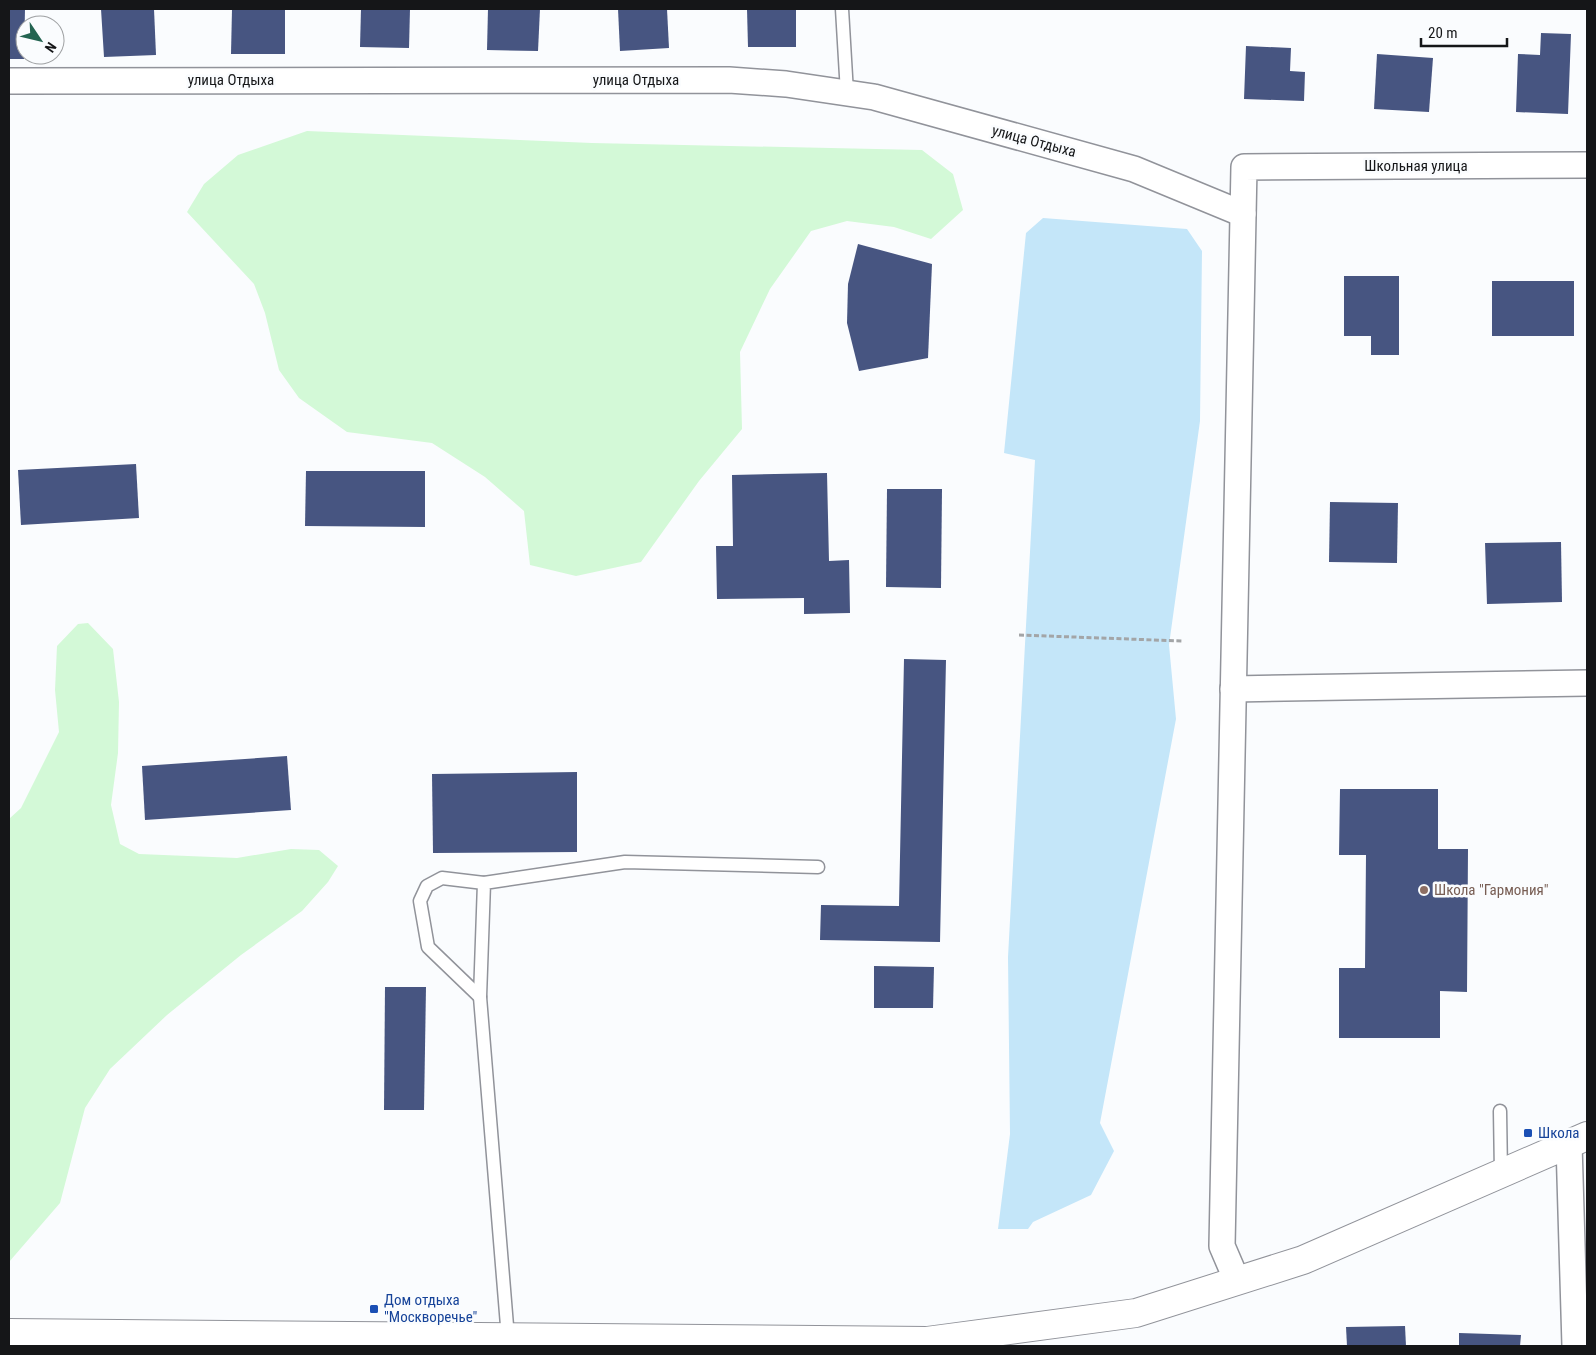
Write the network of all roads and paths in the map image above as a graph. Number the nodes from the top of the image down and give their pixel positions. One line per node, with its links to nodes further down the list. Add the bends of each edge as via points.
1 (842, 9): 3 (lane)
2 (9, 80): 3 (street, улица Отдыха, via 729,80)
3 (846, 93): 5 (street, улица Отдыха, via 874,97 1134,169)
4 (1587, 165): 5 (street, Школьная улица, via 1244,167)
5 (1243, 214): 9 (street)
6 (1019, 634): 7 (path)
7 (1182, 641)
8 (1587, 683): 9 (street)
9 (1233, 689): 16 (street, via 1222,1246)
10 (818, 867): 11 (lane, via 625,862)
11 (484, 883): 12 (lane); 12 (lane, via 442,878 428,886 420,901 428,947)
12 (480, 997): 18 (lane)
13 (1500, 1111): 15 (lane)
14 (1578, 1140): 15 (main road); 19 (street)
15 (1501, 1174): 16 (main road, via 1303,1260)
16 (1237, 1281): 18 (main road, via 1136,1313 927,1341)
17 (9, 1333): 18 (main road)
18 (508, 1338)
19 (1575, 1346)

